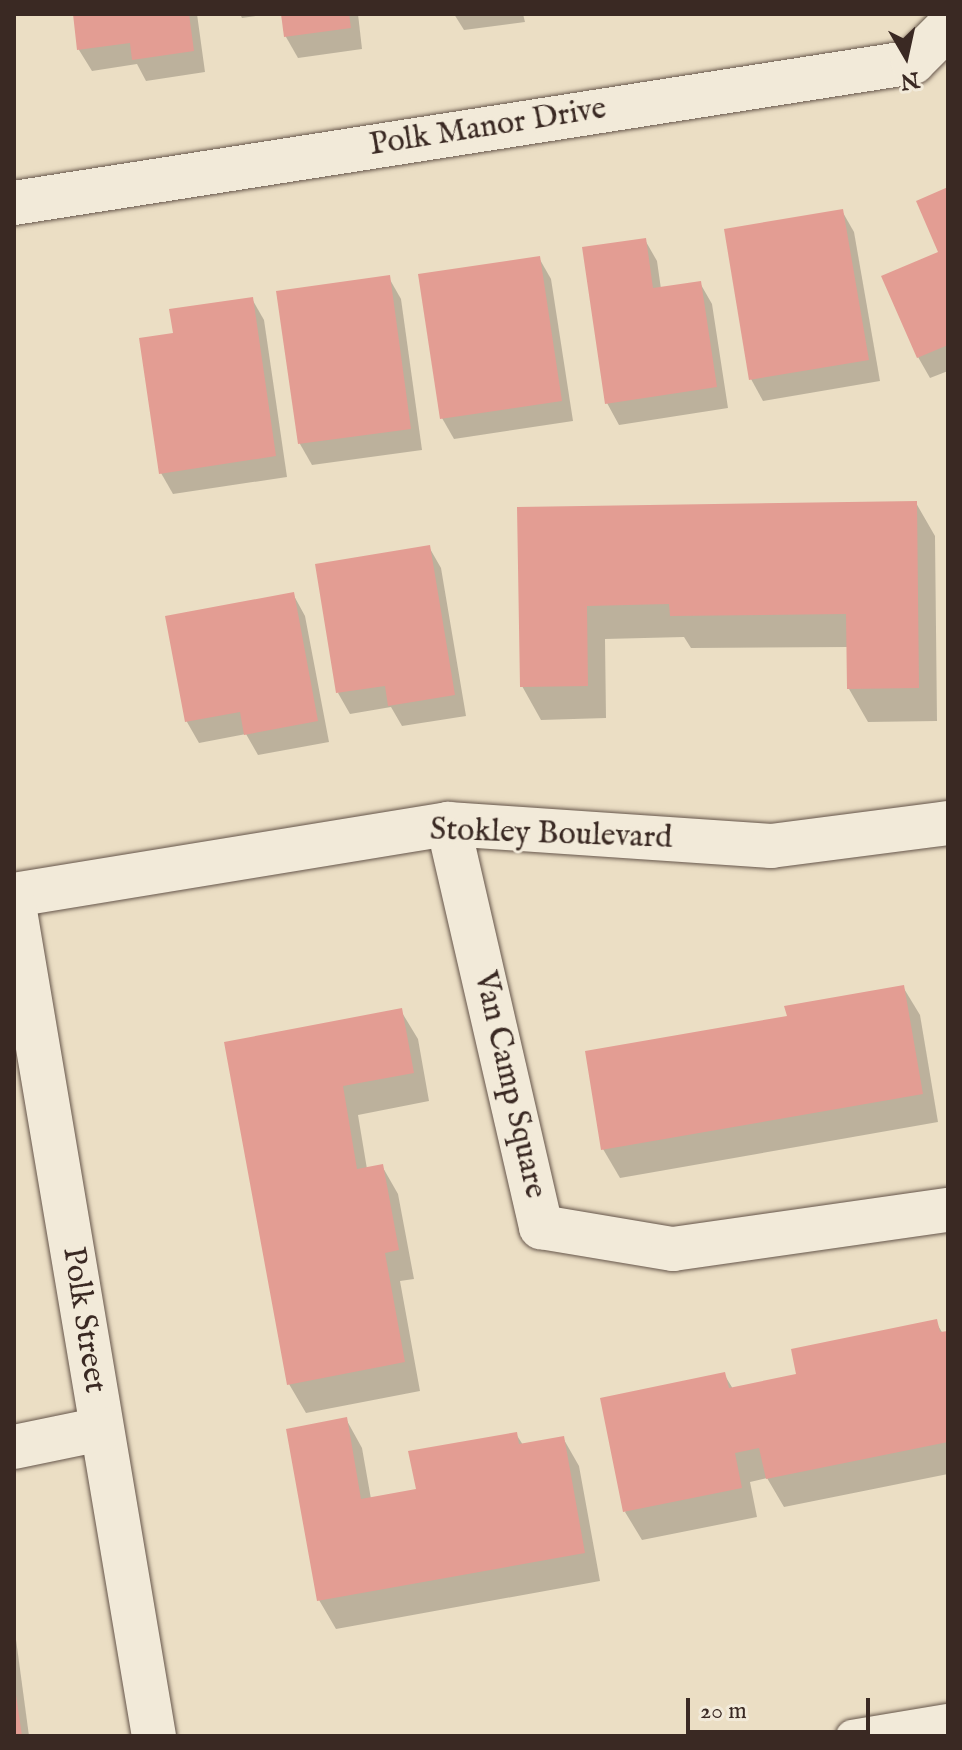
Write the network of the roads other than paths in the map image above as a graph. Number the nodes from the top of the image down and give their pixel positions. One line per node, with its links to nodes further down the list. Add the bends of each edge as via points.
1 (948, 27): 2 (street, Polk Manor Drive, via 913,62)
2 (14, 203)
3 (948, 823): 4 (street, Stokley Boulevard, via 771,846)
4 (448, 824): 5 (street, Stokley Boulevard); 7 (street, Van Camp Square, via 541,1227 673,1249)
5 (14, 895)
6 (14, 905): 8 (street, Polk Street)
7 (948, 1210)
8 (101, 1429): 9 (street); 11 (street, Polk Street)
9 (14, 1447)
10 (948, 1720): 12 (lane)
11 (154, 1736)
12 (852, 1736)

